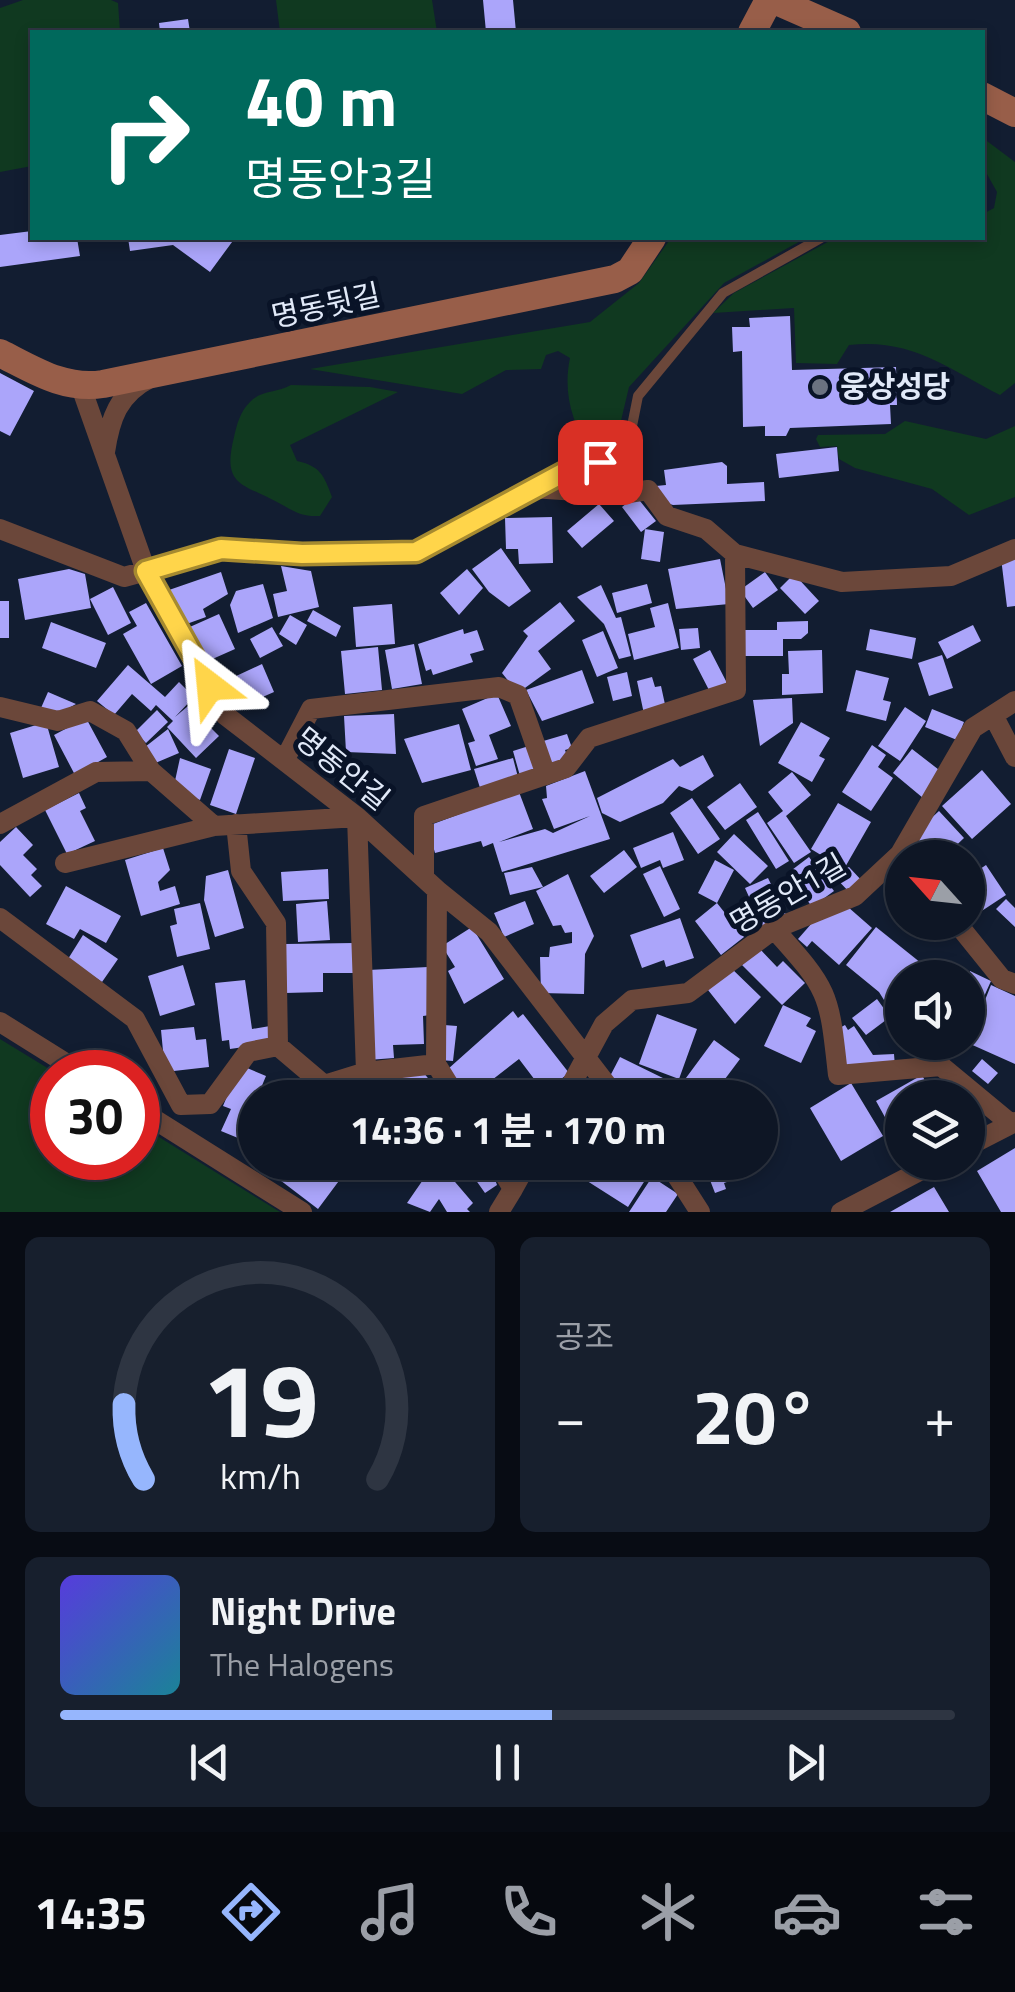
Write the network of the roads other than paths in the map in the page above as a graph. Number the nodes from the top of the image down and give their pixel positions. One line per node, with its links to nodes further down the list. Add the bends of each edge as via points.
1 (771, 0): 2 (street); 3 (street)
2 (753, 30)
3 (842, 30)
4 (985, 98): 5 (street)
5 (1015, 113)
6 (651, 240): 9 (street, 명동뒷길, via 630,271 616,279)
7 (817, 240): 12 (lane, via 723,293 638,396 626,456 574,467)
8 (0, 353): 10 (street, 명동뒷길)
9 (158, 374): 10 (street, 명동뒷길); 11 (street, via 115,410)
10 (81, 387): 11 (street, 명동안길)
11 (105, 454): 16 (street, 명동안길)
12 (532, 488): 15 (street, via 648,490 667,516 706,529); 16 (lane, via 416,552 221,549)
13 (0, 530): 16 (street, via 124,576)
14 (1015, 549): 15 (street, via 951,576 842,582)
15 (735, 554): 23 (street, via 736,690 589,738 566,768)
16 (146, 571): 21 (street, 명동안길, via 226,715)
17 (1015, 701): 19 (street, 명동안1길)
18 (0, 707): 22 (street, via 58,720 90,711 126,730)
19 (993, 715): 20 (street); 27 (street, 명동안1길, via 974,728)
20 (1015, 757)
21 (284, 761): 23 (street, via 310,709 499,687 518,695); 24 (street, 명동안길)
22 (151, 771): 25 (street, via 96,772); 26 (street)
23 (546, 774): 30 (street, via 424,816)
24 (357, 818): 26 (street); 30 (street, 명동안길); 40 (street)
25 (0, 824)
26 (225, 825): 28 (street); 36 (street, via 241,871 276,924)
27 (910, 840)
28 (65, 863)
29 (885, 870): 32 (street, 명동안1길, via 855,896)
30 (430, 884): 38 (street, 명동안길, via 489,932); 39 (street)
31 (0, 918): 44 (street, via 135,1019)
32 (774, 929): 38 (street, 명동안1길, via 688,993 632,1000 604,1024); 46 (street, via 830,1001 838,1075 942,1066)
33 (971, 940): 34 (street, via 1002,979)
34 (1015, 984)
35 (0, 1022): 37 (street)
36 (278, 1046): 40 (street, via 324,1085); 44 (street, via 248,1052 210,1104)
37 (45, 1050)
38 (586, 1058): 42 (street, 명동안1길); 43 (street, 명동안길)
39 (436, 1064): 40 (street); 41 (street)
40 (366, 1072)
41 (446, 1080)
42 (574, 1080)
43 (604, 1080)
44 (181, 1106): 47 (street)
45 (160, 1123): 47 (street)
46 (1013, 1123): 48 (street)
47 (168, 1128): 54 (street)
48 (985, 1137)
49 (508, 1180): 53 (street)
50 (518, 1180): 53 (street)
51 (680, 1180): 56 (street)
52 (903, 1180): 57 (street)
53 (513, 1189): 55 (street)
54 (302, 1212)
55 (499, 1212)
56 (700, 1212)
57 (842, 1212)

